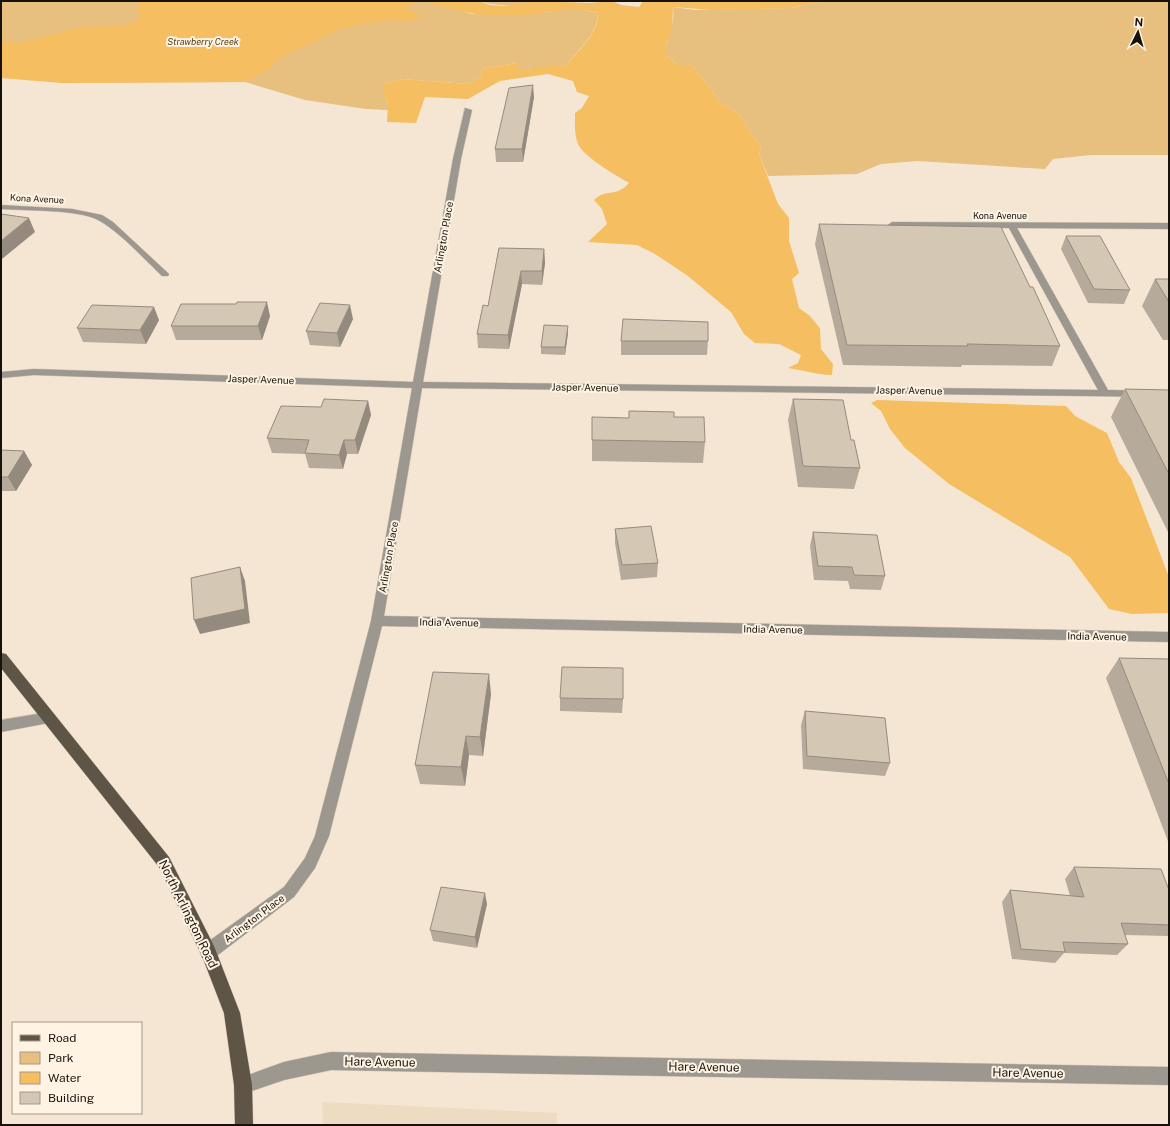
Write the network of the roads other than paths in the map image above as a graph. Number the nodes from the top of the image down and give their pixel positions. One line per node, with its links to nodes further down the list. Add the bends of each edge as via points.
1 (468, 110): 8 (street, Arlington Place, via 457,159)
2 (1, 207): 6 (street, Kona Avenue, via 90,214 110,224)
3 (887, 225): 4 (street, Kona Avenue)
4 (1012, 226): 5 (street, Kona Avenue); 9 (street)
5 (1169, 226)
6 (165, 274)
7 (1, 375): 8 (street, Jasper Avenue, via 34,372)
8 (418, 385): 9 (street, Jasper Avenue); 11 (street, Arlington Place)
9 (1105, 393): 10 (street, Jasper Avenue)
10 (1169, 394)
11 (377, 621): 12 (street, India Avenue); 16 (street, Arlington Place, via 322,836 310,863 289,892)
12 (1169, 637)
13 (1, 658): 14 (main road, North Arlington Road)
14 (49, 718): 15 (street); 16 (main road, North Arlington Road, via 164,862)
15 (1, 726)
16 (208, 952): 18 (main road, North Arlington Road, via 232,1013)
17 (1169, 1076): 18 (street, Hare Avenue, via 331,1061 284,1071)
18 (243, 1085): 19 (main road, North Arlington Road)
19 (244, 1125)

